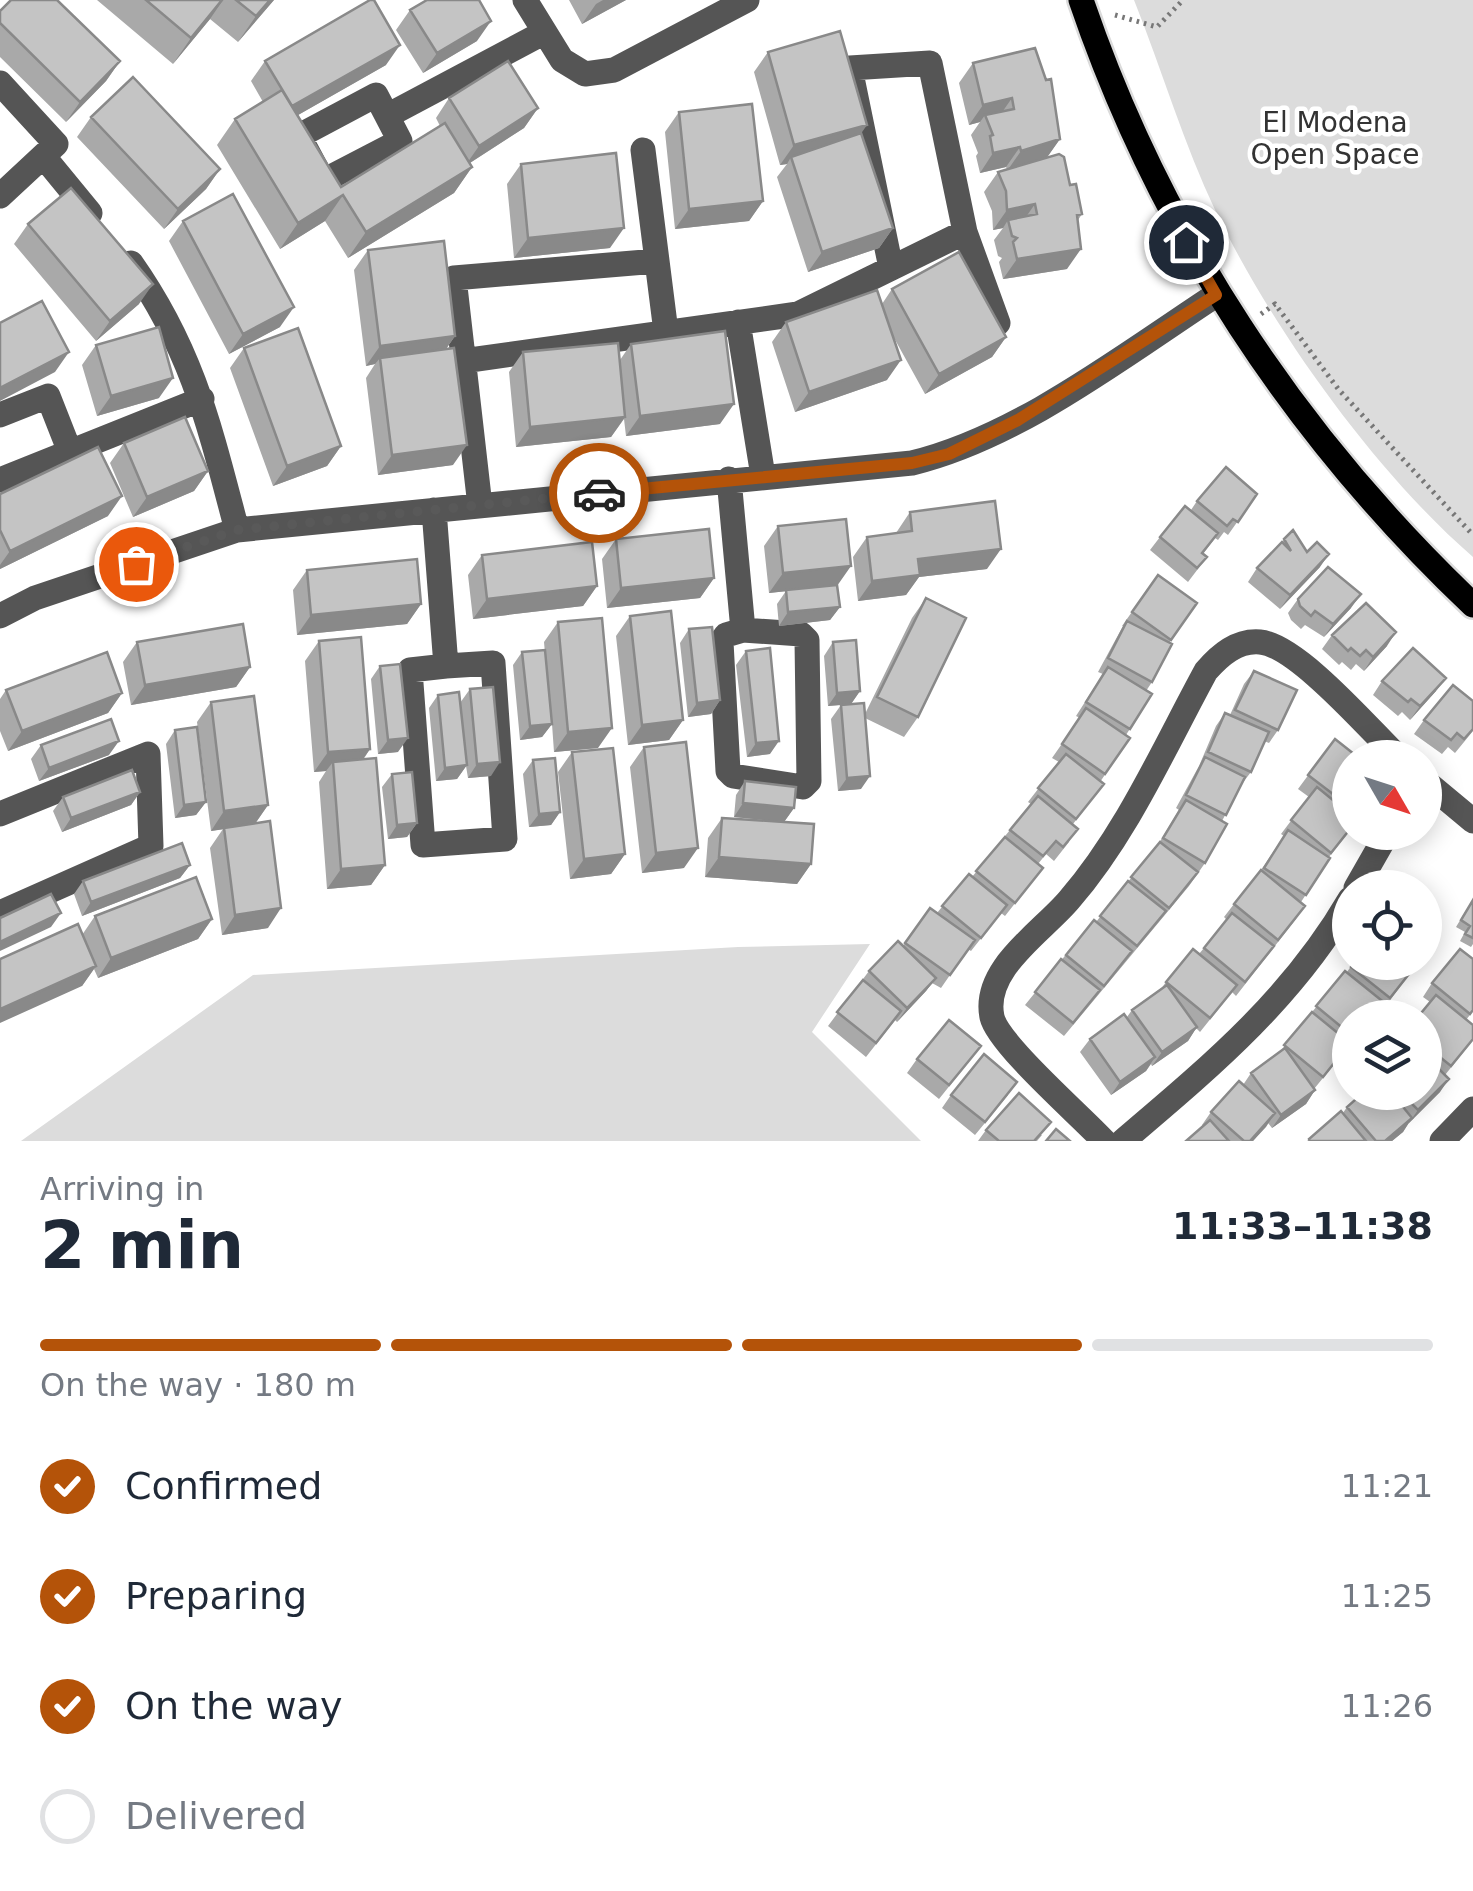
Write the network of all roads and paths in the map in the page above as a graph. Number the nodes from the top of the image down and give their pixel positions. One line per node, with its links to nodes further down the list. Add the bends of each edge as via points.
1 (524, 0): 5 (street)
2 (747, 0): 5 (street, via 614,70 585,74 562,60)
3 (1182, 0): 4 (path, via 1157,26)
4 (1082, 3): 14 (main road, via 1152,174)
5 (544, 33): 7 (street)
6 (0, 83): 9 (street, via 56,144)
7 (388, 116)
8 (643, 150): 12 (street)
9 (44, 157): 10 (street); 20 (street, via 166,313)
10 (0, 196)
11 (965, 232): 13 (street); 13 (street, via 930,63 850,68); 17 (street)
12 (657, 261): 18 (street); 19 (street, via 454,278)
13 (891, 268): 16 (street, via 798,314)
14 (1216, 295): 23 (street, via 1018,420 949,454); 30 (main road, via 1311,428)
15 (1274, 304): 29 (path, via 1339,390)
16 (738, 322): 18 (street); 23 (street)
17 (998, 323)
18 (666, 332): 19 (street)
19 (463, 361): 26 (street)
20 (202, 399): 22 (street); 28 (street)
21 (0, 415): 22 (street, via 48,396)
22 (70, 452): 25 (street)
23 (763, 476): 24 (street)
24 (729, 479): 26 (street); 32 (street)
25 (0, 480)
26 (480, 506): 27 (street)
27 (434, 510): 28 (street); 33 (street)
28 (237, 530): 31 (street)
29 (1473, 535)
30 (1473, 605)
31 (0, 616)
32 (742, 630): 32 (street, via 721,642 728,771 804,787 810,781 807,640 801,634)
33 (446, 666): 33 (street, via 410,670 423,845 505,838 493,663)
34 (1379, 740): 41 (street, via 1277,646 1239,644 1206,670 1098,862 1002,970 990,1002 999,1033)
35 (1442, 795): 37 (street)
36 (0, 813): 38 (street, via 148,754 151,846)
37 (1473, 821)
38 (0, 913)
39 (1332, 927): 42 (street, via 1267,1014)
40 (1473, 1109): 43 (street)
41 (1104, 1141)
42 (1123, 1141)
43 (1442, 1141)

